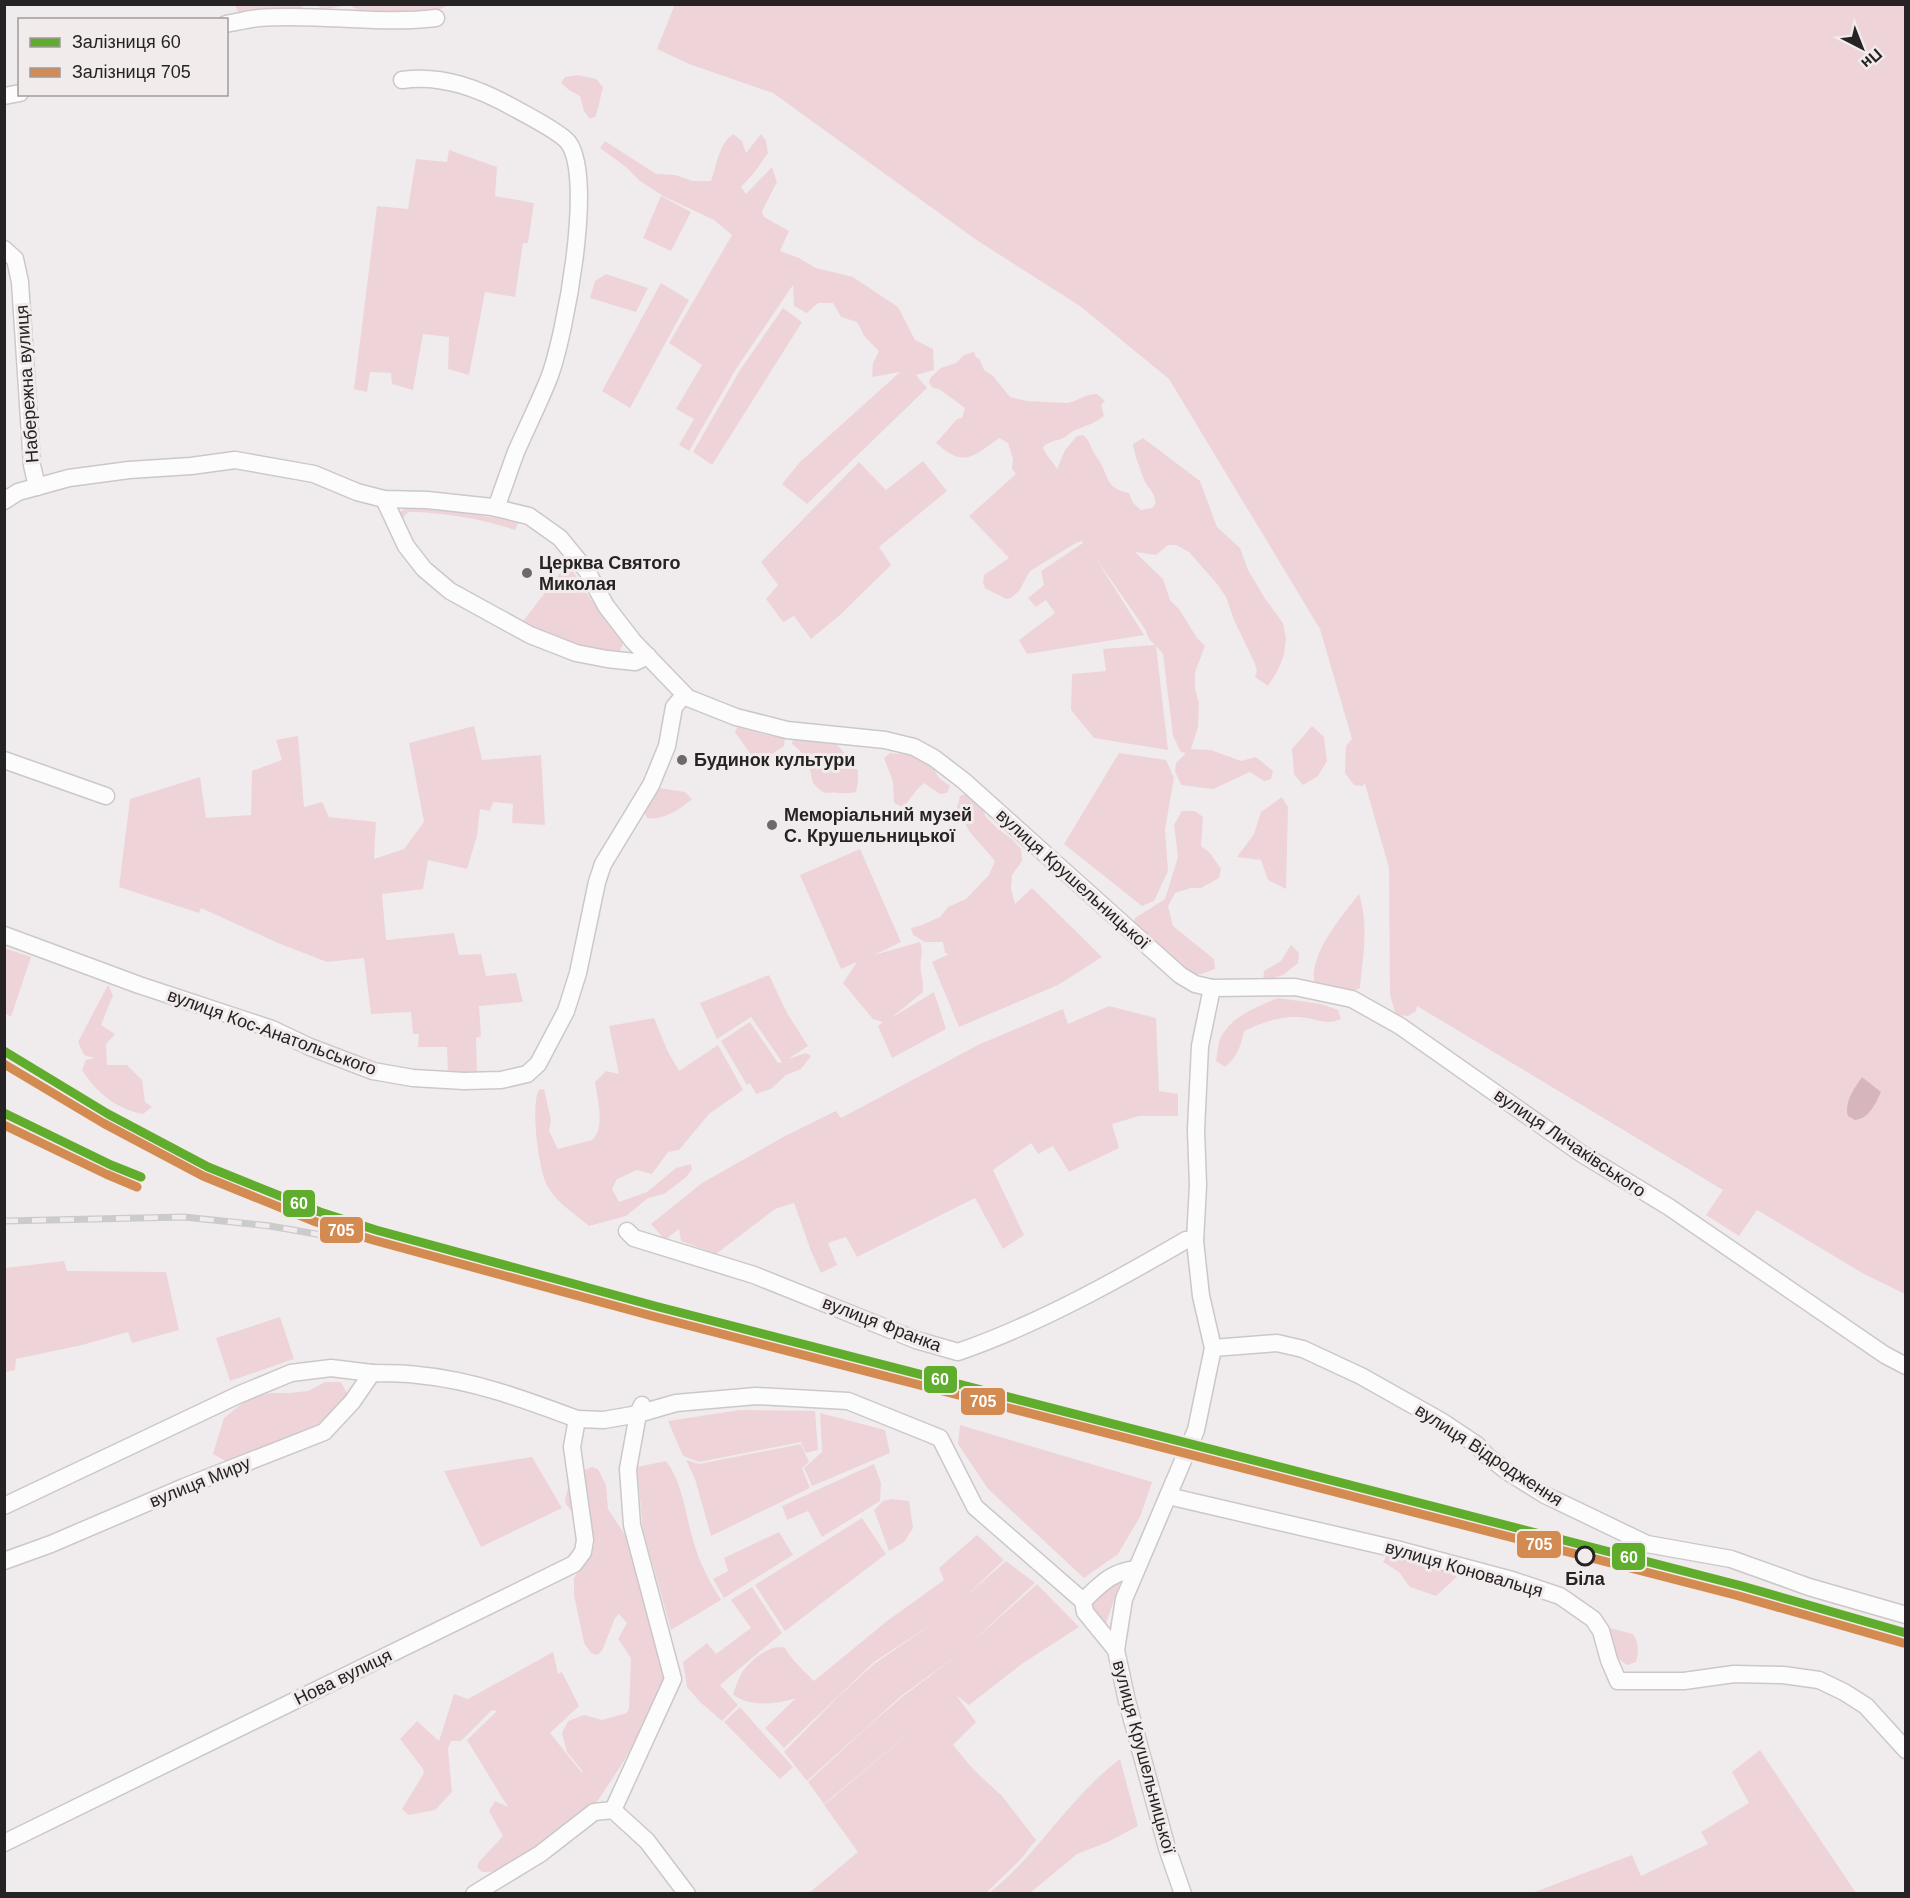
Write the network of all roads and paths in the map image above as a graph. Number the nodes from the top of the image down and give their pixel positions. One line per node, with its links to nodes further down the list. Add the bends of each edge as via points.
1 (436, 18): 2 (street, via 257,18)
2 (228, 24)
3 (402, 80): 8 (street, via 439,79 488,93 567,141 577,162 579,211 558,348)
4 (4, 249): 5 (street, Набережна вулиця, via 15,259 20,282 32,465)
5 (37, 487): 6 (street, вулиця Крушельницької, via 69,478 235,459 314,474); 7 (street, вулиця Крушельницької)
6 (384, 499): 8 (street, вулиця Крушельницької); 9 (street, via 406,546 424,569 450,591 530,635 576,653 635,662)
7 (4, 501)
8 (496, 508): 9 (street, вулиця Крушельницької, via 530,516 560,538 587,571 606,606)
9 (648, 656): 10 (street, вулиця Крушельницької)
10 (684, 695): 13 (street, вулиця Кос-Анатольського, via 674,707 667,747 651,785 603,864 566,1011 538,1064 527,1074 501,1080 464,1081 373,1071 272,1029); 14 (street, вулиця Крушельницької, via 715,710 787,730 885,740 920,750 964,782 1180,975 1195,984)
11 (4, 760): 12 (street)
12 (106, 796)
13 (4, 935)
14 (1212, 987): 16 (street, вулиця Крушельницької, via 1200,1046); 18 (street, вулиця Личаківського, via 1295,987 1352,999 1400,1026 1582,1154 1669,1207)
15 (627, 1232): 16 (street, вулиця Франка, via 634,1238 754,1275 916,1340 958,1352 1073,1302 1185,1240)
16 (1195, 1241): 17 (street, вулиця Крушельницької, via 1201,1296)
17 (1213, 1348): 22 (street, вулиця Крушельницької, via 1196,1430); 27 (street, вулиця Відродження, via 1277,1343 1304,1349 1442,1421 1545,1495 1647,1544 1731,1559)
18 (1905, 1366)
19 (372, 1373): 21 (street, via 419,1375 480,1386); 23 (street, via 331,1368 291,1373); 24 (street, вулиця Миру, via 324,1432)
20 (640, 1409): 21 (street, via 604,1419); 26 (street, via 756,1396 848,1401 940,1438 975,1507); 30 (street, via 628,1468 632,1525 673,1679)
21 (577, 1419): 31 (street, Нова вулиця, via 572,1447 585,1540 583,1552 574,1564)
22 (1168, 1496): 25 (street, вулиця Крушельницької); 29 (street, вулиця Коновальця, via 1396,1549 1560,1596 1593,1619 1618,1681 1734,1674 1819,1680 1866,1706)
23 (4, 1506)
24 (4, 1561)
25 (1136, 1569): 26 (street, via 1121,1571); 28 (street, вулиця Крушельницької, via 1124,1599)
26 (1083, 1601): 28 (street, via 1085,1612)
27 (1905, 1615)
28 (1116, 1650): 34 (street, вулиця Крушельницької, via 1167,1848)
29 (1905, 1750)
30 (613, 1810): 32 (street, via 594,1812 540,1854); 33 (street, via 647,1841)
31 (4, 1843)
32 (474, 1893)
33 (687, 1893)
34 (1183, 1893)

